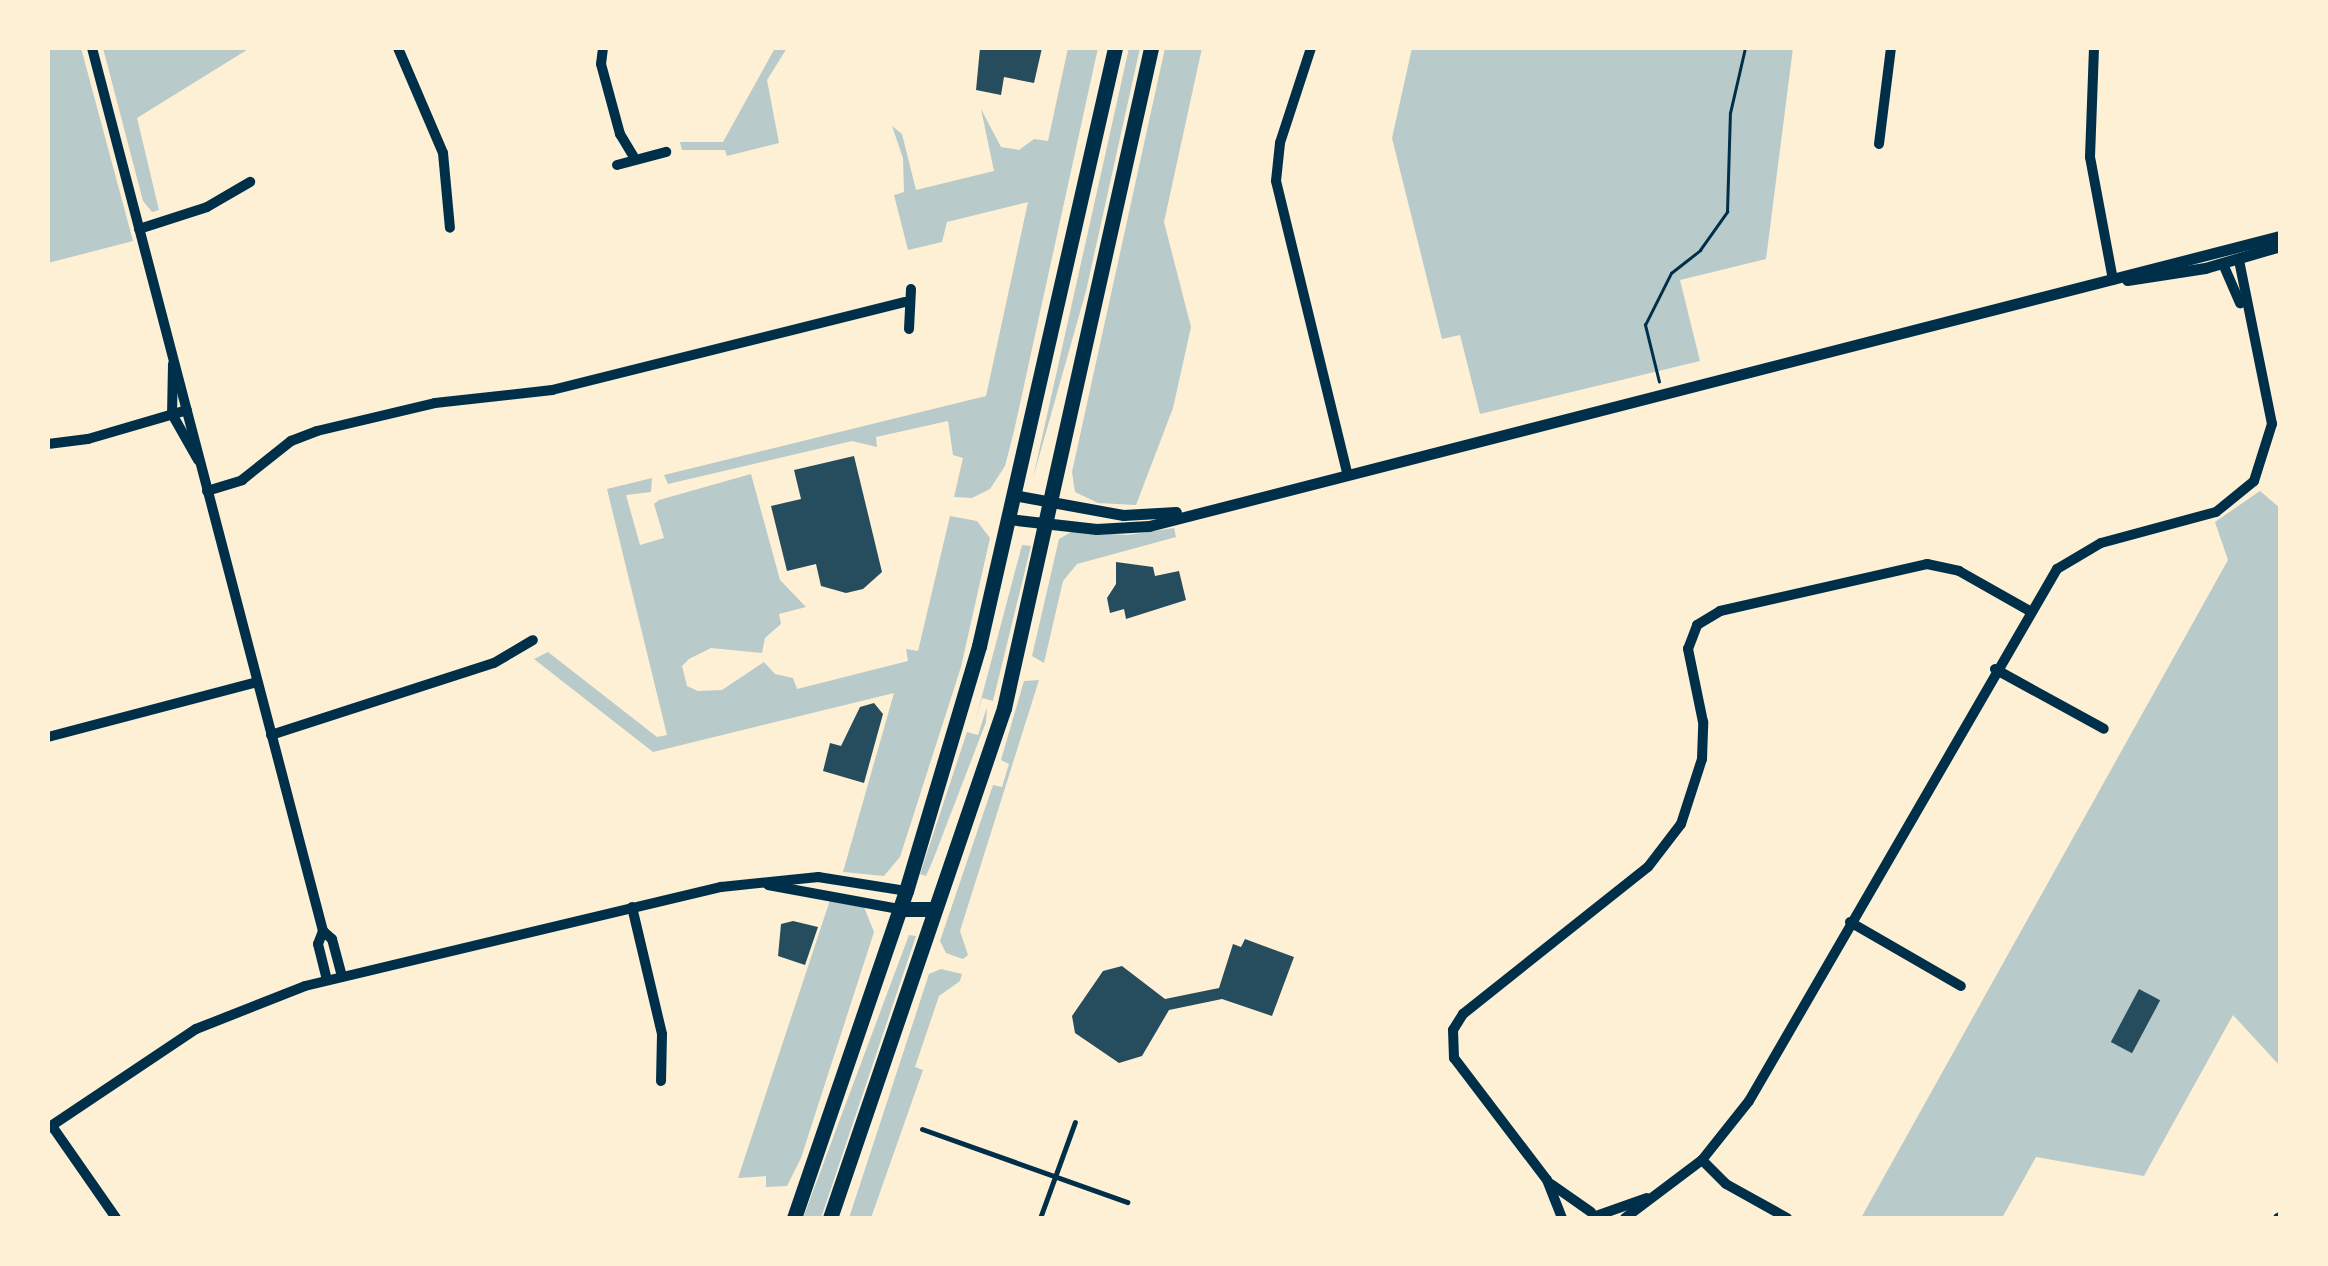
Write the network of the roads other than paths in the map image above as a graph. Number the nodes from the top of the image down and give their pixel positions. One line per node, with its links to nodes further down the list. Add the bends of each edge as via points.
1 (92, 48): 15 (street)
2 (398, 48): 14 (street, via 444,153)
3 (603, 48): 11 (street, via 601,64 620,134)
4 (1115, 48): 33 (main road)
5 (1151, 48): 34 (main road)
6 (1311, 48): 31 (street, via 1276,181)
7 (1891, 48): 9 (street)
8 (2094, 48): 21 (street, via 2090,157)
9 (1879, 144)
10 (666, 152): 11 (street)
11 (633, 156): 12 (street)
12 (617, 164)
13 (250, 182): 15 (street, via 207,207)
14 (450, 228)
15 (139, 229): 26 (street)
16 (2280, 236): 18 (street)
17 (2280, 246): 19 (street)
18 (2228, 248): 19 (street); 20 (street); 21 (street)
19 (2239, 260): 20 (street); 25 (street)
20 (2223, 264): 21 (street); 25 (street)
21 (2113, 280): 31 (street)
22 (911, 290): 23 (street)
23 (906, 302): 24 (street); 32 (street, via 552,390 435,403 318,431 291,441 242,480)
24 (909, 329)
25 (2251, 332): 38 (street, via 2272,424 2268,454 2249,488 2216,512 2070,558)
26 (174, 364): 27 (street); 28 (street)
27 (187, 410): 28 (street); 30 (street)
28 (172, 414): 29 (street); 30 (street)
29 (48, 444)
30 (198, 460): 32 (street)
31 (1347, 472): 35 (street)
32 (207, 491): 41 (street)
33 (1013, 495): 34 (street); 36 (main road)
34 (1053, 502): 35 (street, via 1122,514); 37 (main road)
35 (1205, 508): 37 (street, via 1127,530)
36 (1008, 519): 37 (street); 48 (main road, via 980,646)
37 (1048, 524): 50 (main road, via 1004,708)
38 (2028, 610): 40 (street); 63 (street, via 1959,571 1927,564 1720,611 1697,625 1688,648 1703,722 1702,758 1681,824 1648,867 1463,1014 1453,1030 1459,1066)
39 (533, 640): 43 (street, via 494,664)
40 (1995, 669): 42 (street); 52 (street)
41 (257, 682): 43 (street); 44 (street)
42 (2104, 729)
43 (271, 734): 53 (street)
44 (48, 737)
45 (816, 877): 46 (street); 47 (street); 48 (street)
46 (757, 884): 47 (street); 49 (street)
47 (816, 890): 51 (street)
48 (906, 891): 50 (main road); 51 (main road)
49 (632, 907): 54 (street); 57 (street, via 662,1034)
50 (935, 909): 51 (main road); 69 (main road)
51 (899, 910): 68 (main road)
52 (1850, 922): 56 (street); 61 (street, via 1749,1101)
53 (322, 931): 54 (street, via 332,939); 55 (street, via 318,944)
54 (342, 976): 55 (street)
55 (328, 980): 59 (street, via 250,1003 196,1029)
56 (1960, 986)
57 (661, 1081)
58 (1075, 1122): 62 (lane)
59 (50, 1127): 67 (street)
60 (922, 1129): 62 (lane)
61 (1702, 1160): 64 (street); 73 (street, via 1726,1184)
62 (1055, 1177): 65 (lane); 70 (lane)
63 (1546, 1180): 66 (street); 71 (street)
64 (1665, 1190): 66 (street); 72 (street)
65 (1127, 1202)
66 (1595, 1216): 71 (street)
67 (116, 1218)
68 (794, 1218)
69 (830, 1218)
70 (1040, 1218)
71 (1566, 1218)
72 (1625, 1218)
73 (1787, 1218)

